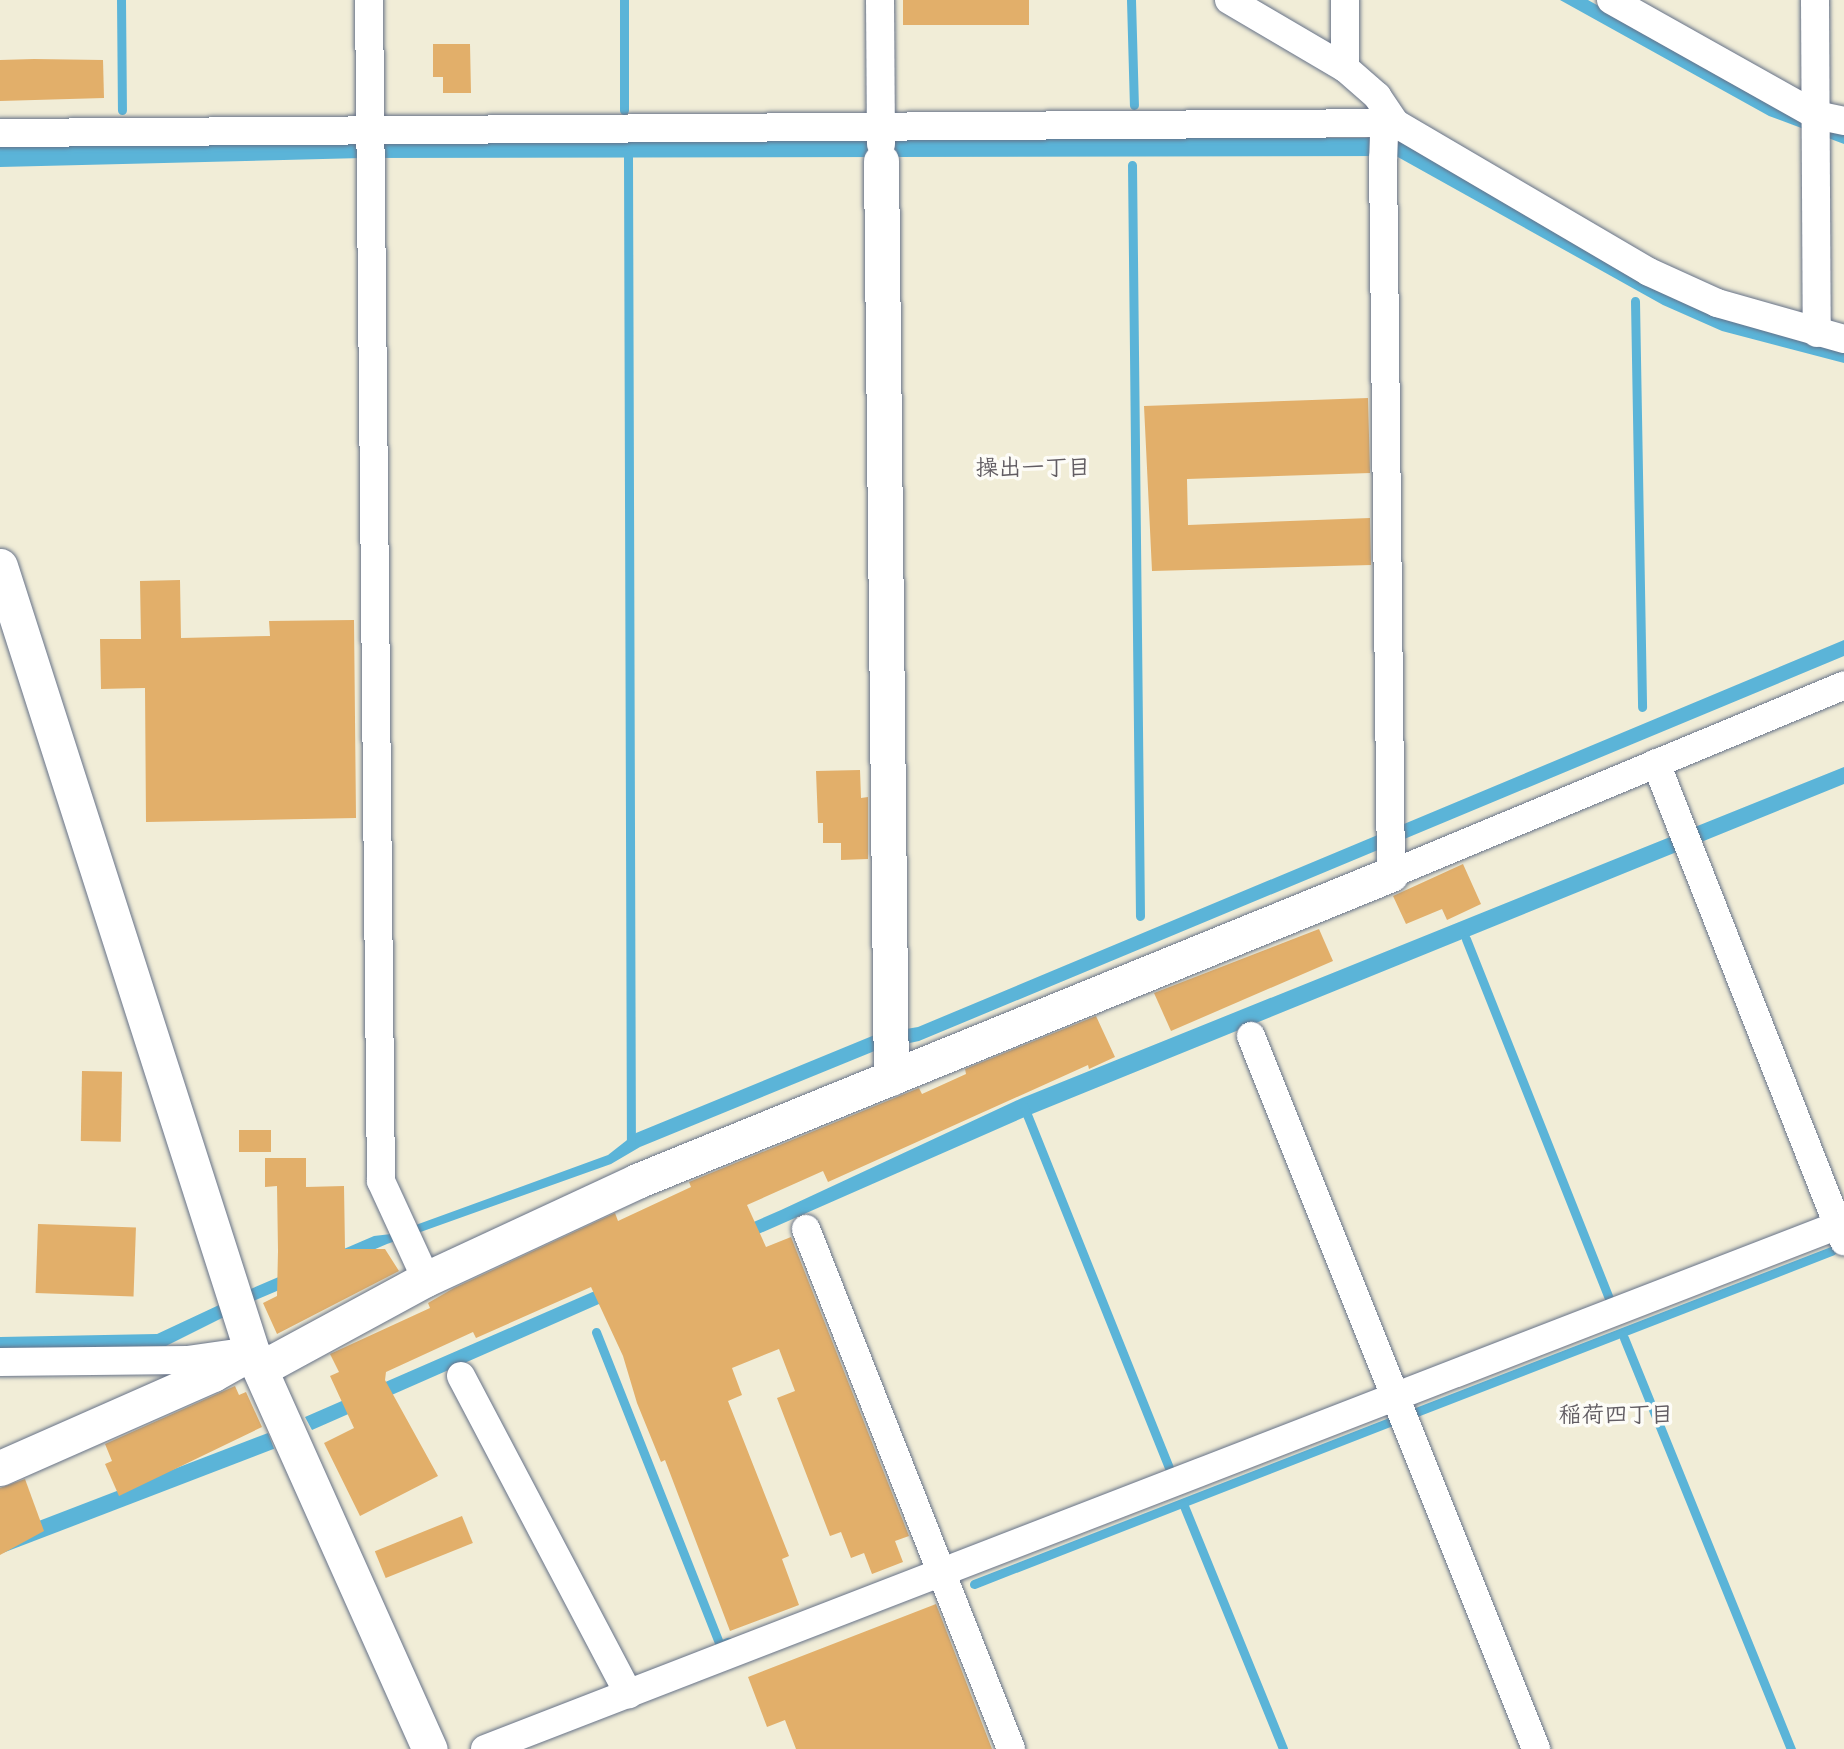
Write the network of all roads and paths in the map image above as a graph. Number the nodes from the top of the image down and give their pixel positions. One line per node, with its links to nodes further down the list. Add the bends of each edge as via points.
1 (369, 0): 9 (street)
2 (880, 0): 12 (street)
3 (1229, 0): 7 (street)
4 (1345, 0): 7 (street)
5 (1611, 0): 8 (street)
6 (1815, 0): 8 (street)
7 (1345, 68): 11 (street, via 1377,96)
8 (1823, 124): 13 (street)
9 (370, 131): 10 (street); 12 (street); 22 (street, via 381,1181)
10 (0, 133)
11 (1387, 139): 12 (street); 13 (street, via 1717,303); 17 (street)
12 (881, 140): 19 (street)
13 (1831, 336)
14 (0, 566): 23 (street)
15 (1844, 685): 16 (street)
16 (1656, 763): 17 (street); 21 (street)
17 (1391, 863): 19 (street)
18 (1251, 1036): 26 (street)
19 (891, 1067): 22 (street)
20 (806, 1229): 28 (street)
21 (1842, 1230): 26 (street)
22 (426, 1279): 23 (street)
23 (256, 1360): 24 (street); 27 (street); 30 (street)
24 (0, 1362)
25 (461, 1376): 29 (street)
26 (1397, 1400): 28 (street); 33 (street)
27 (0, 1468)
28 (944, 1574): 29 (street); 32 (street)
29 (629, 1694): 31 (street)
30 (430, 1749)
31 (485, 1749)
32 (1011, 1749)
33 (1536, 1749)

